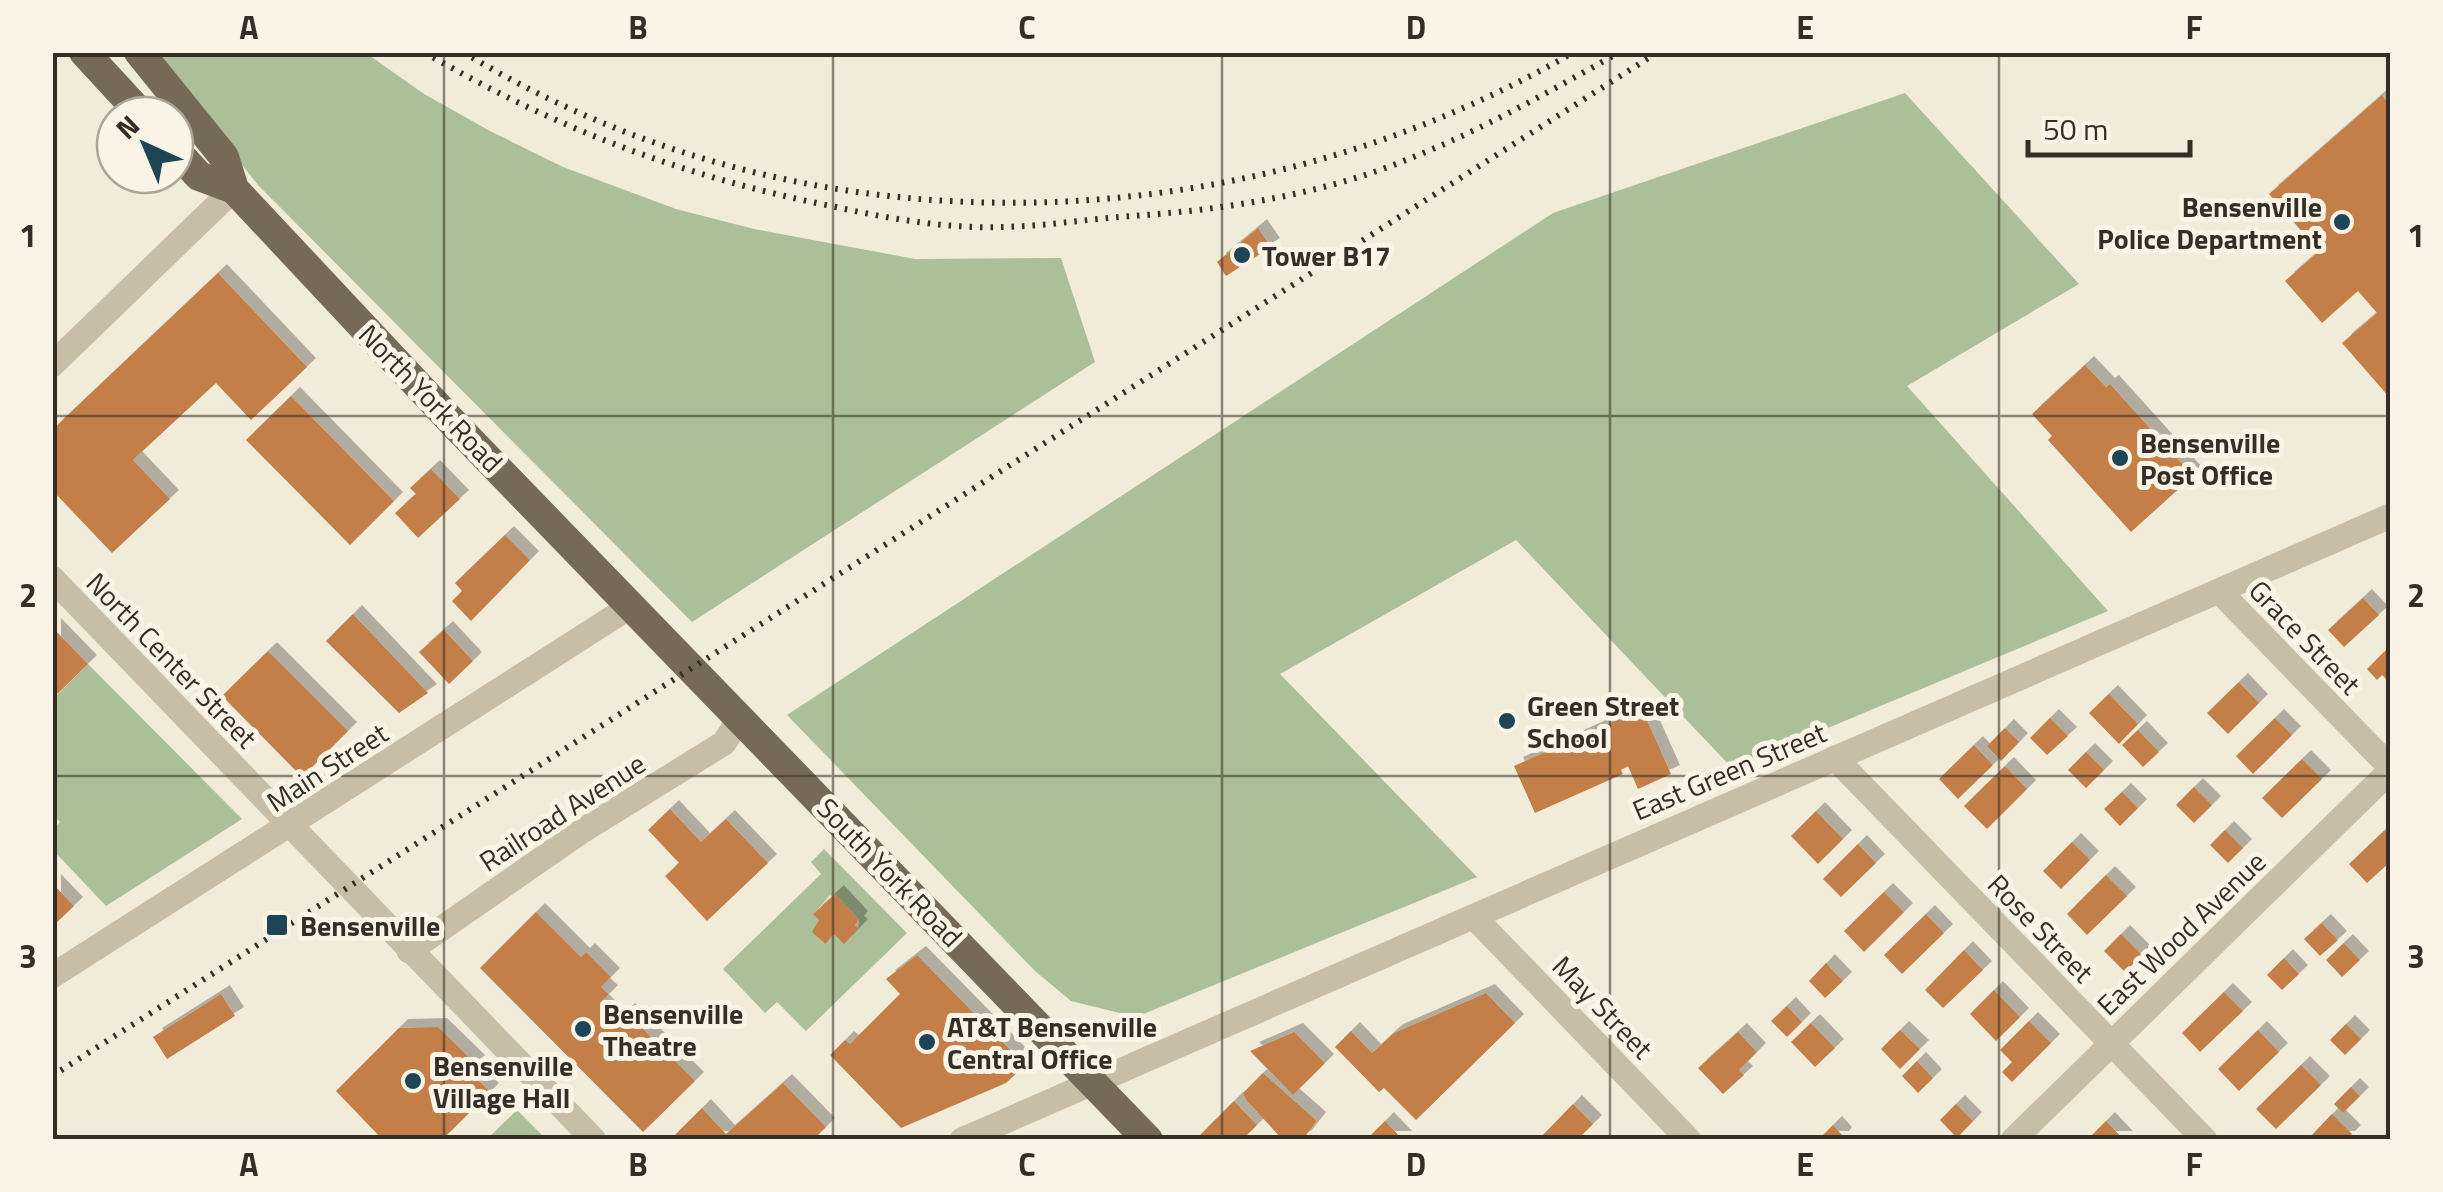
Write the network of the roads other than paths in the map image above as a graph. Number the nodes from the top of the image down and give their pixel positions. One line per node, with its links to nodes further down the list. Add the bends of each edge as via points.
1 (84, 52): 3 (main road)
2 (139, 52): 5 (main road, North York Road, via 224,157)
3 (124, 95)
4 (195, 172): 5 (main road, North York Road)
5 (234, 189): 6 (street); 10 (main road, North York Road)
6 (52, 366)
7 (2390, 516): 9 (street, East Green Street)
8 (52, 578): 14 (street, North Center Street)
9 (2219, 592): 12 (street, East Green Street); 13 (street, Grace Street)
10 (631, 606): 11 (main road, South York Road); 14 (street, Main Street)
11 (740, 718): 16 (street, Railroad Avenue, via 724,743); 19 (main road, South York Road)
12 (1836, 758): 15 (street, East Green Street); 18 (street, Rose Street)
13 (2390, 769): 18 (street, East Wood Avenue)
14 (290, 827): 16 (street, North Center Street); 17 (street, Main Street)
15 (1474, 917): 19 (street, East Green Street); 23 (street, May Street)
16 (409, 951): 20 (street, North Center Street)
17 (52, 976)
18 (2111, 1044): 24 (street, East Wood Avenue); 25 (street, Rose Street)
19 (1091, 1081): 21 (street, East Green Street); 22 (main road, South York Road)
20 (594, 1140)
21 (962, 1140)
22 (1148, 1140)
23 (1689, 1140)
24 (2013, 1140)
25 (2205, 1140)

